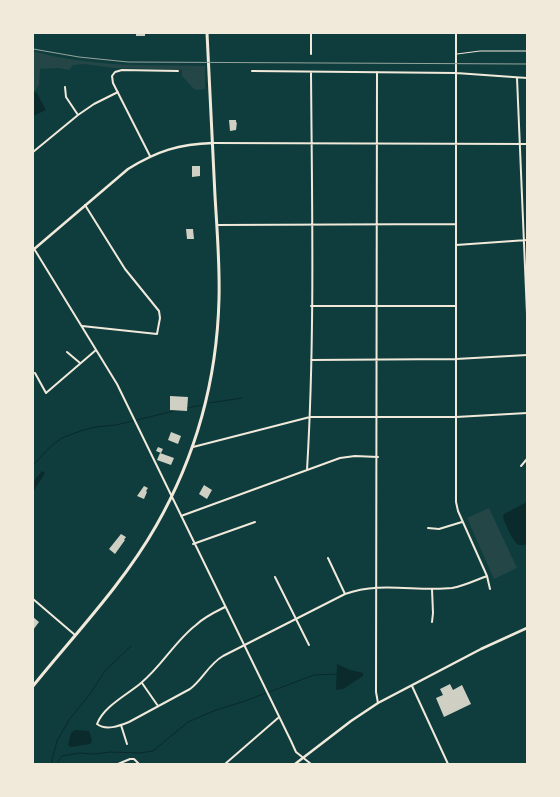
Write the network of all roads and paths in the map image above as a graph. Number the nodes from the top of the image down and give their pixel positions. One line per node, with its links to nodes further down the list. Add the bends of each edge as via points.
1 (207, 33): 17 (main road)
2 (311, 33): 5 (street)
3 (456, 33): 6 (street)
4 (527, 51): 6 (lane)
5 (311, 54)
6 (456, 54): 11 (street)
7 (178, 71): 15 (street, via 118,70 112,79)
8 (252, 71): 9 (street)
9 (311, 72): 10 (street); 18 (street)
10 (377, 72): 11 (street); 20 (street)
11 (456, 73): 12 (street); 19 (street)
12 (517, 78): 13 (street); 21 (street)
13 (527, 78)
14 (65, 87): 16 (street, via 66,97)
15 (118, 92): 16 (street); 24 (street)
16 (78, 115): 23 (street)
17 (213, 143): 18 (street); 24 (street, via 176,147); 29 (main road)
18 (311, 143): 20 (street); 26 (street)
19 (456, 143): 20 (street); 21 (street); 28 (street)
20 (377, 144): 27 (street)
21 (520, 144): 22 (street); 31 (street)
22 (527, 144)
23 (33, 152)
24 (150, 156): 25 (street, via 128,169)
25 (85, 205): 33 (street); 38 (street, via 126,269 159,310 160,318 157,334)
26 (311, 224): 27 (street); 29 (street); 35 (street)
27 (377, 224): 28 (street); 34 (street)
28 (456, 224): 32 (street)
29 (217, 225): 51 (main road, via 220,296 216,344 206,402)
30 (527, 240): 31 (street)
31 (524, 241): 32 (street); 37 (street)
32 (456, 245): 36 (street)
33 (33, 248): 38 (street)
34 (377, 305): 35 (street); 36 (street); 44 (street)
35 (311, 306): 43 (street)
36 (456, 306): 42 (street)
37 (527, 314)
38 (82, 326): 39 (street)
39 (96, 350): 45 (street); 56 (street, via 116,384)
40 (68, 352): 45 (street)
41 (527, 356): 42 (street)
42 (456, 359): 44 (street); 50 (street)
43 (311, 360): 44 (street); 48 (street)
44 (377, 360): 49 (street)
45 (80, 363): 46 (street, via 46,393)
46 (35, 373)
47 (527, 413): 50 (street)
48 (310, 417): 49 (street); 51 (street); 55 (street)
49 (377, 417): 50 (street); 52 (street)
50 (456, 417): 59 (street, via 456,502)
51 (192, 446): 56 (main road)
52 (378, 457): 55 (street, via 348,456); 65 (street)
53 (527, 459): 54 (street)
54 (521, 466)
55 (307, 470): 57 (street)
56 (172, 496): 57 (street); 74 (main road, via 129,568)
57 (181, 516): 61 (street)
58 (254, 522): 61 (street)
59 (463, 522): 60 (street, via 439,529); 63 (street)
60 (428, 528)
61 (194, 544): 70 (street)
62 (328, 558): 68 (street)
63 (487, 576): 66 (street, via 456,587); 67 (street)
64 (275, 577): 71 (street)
65 (377, 587): 66 (street); 68 (street); 80 (street)
66 (432, 589): 72 (street)
67 (490, 589)
68 (345, 594): 71 (street)
69 (33, 599): 74 (street)
70 (225, 608): 75 (street); 77 (street, via 190,629 157,669)
71 (296, 619): 75 (street); 76 (street)
72 (432, 622)
73 (527, 628): 79 (street)
74 (75, 634): 78 (main road)
75 (243, 644): 81 (street, via 217,659 190,689); 82 (street)
76 (309, 645)
77 (142, 682): 81 (street); 83 (street, via 107,710 97,724 106,728)
78 (33, 686)
79 (412, 686): 80 (street); 91 (street)
80 (378, 703): 85 (street)
81 (158, 706): 83 (street)
82 (279, 718): 85 (street, via 296,752); 88 (street)
83 (121, 725): 84 (street)
84 (127, 744)
85 (304, 758): 89 (street); 90 (street)
86 (118, 764): 87 (street, via 134,759)
87 (139, 764)
88 (225, 764)
89 (295, 764)
90 (311, 764)
91 (448, 764)

